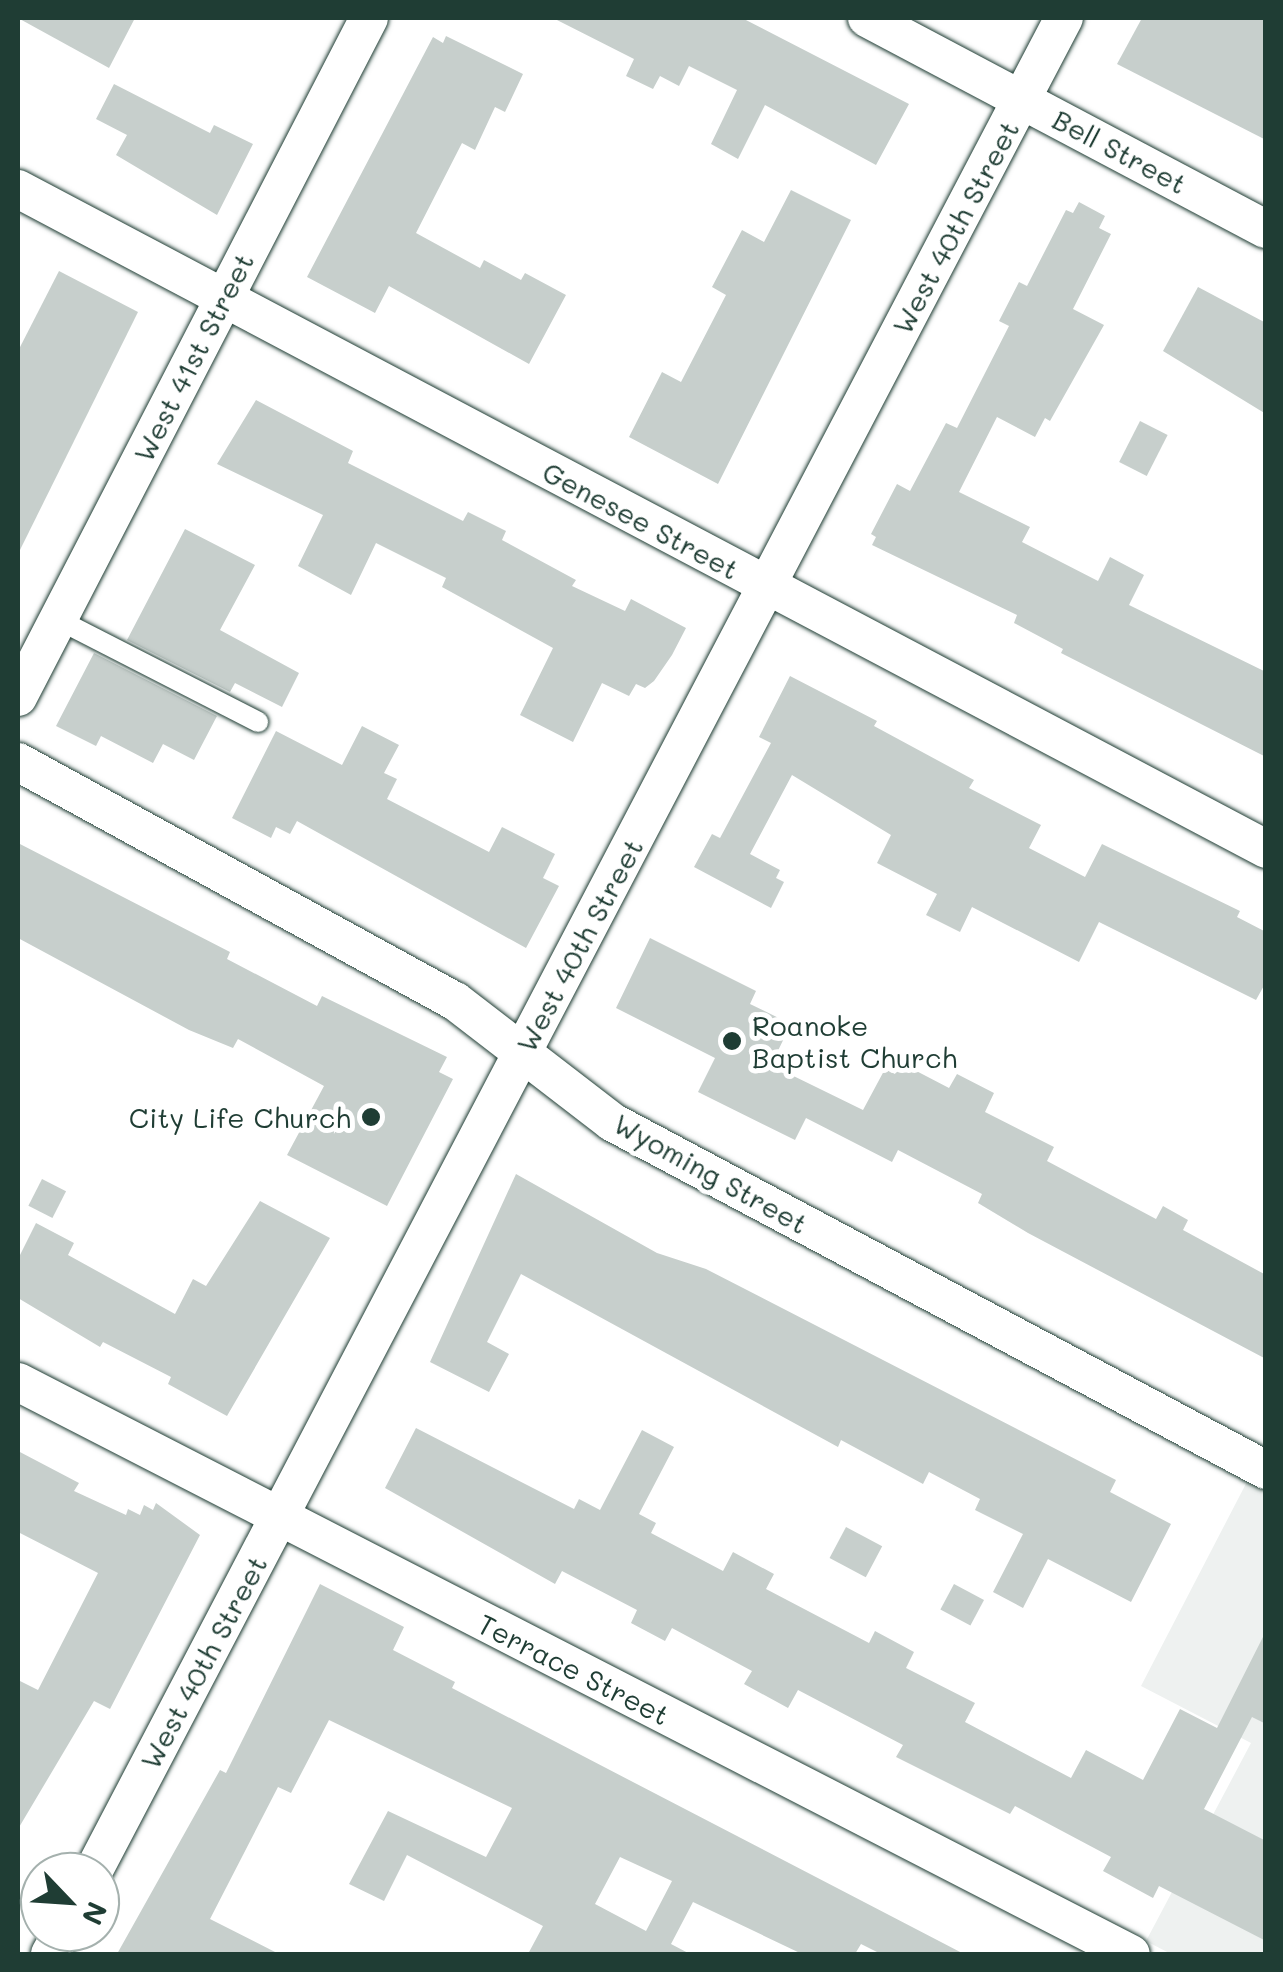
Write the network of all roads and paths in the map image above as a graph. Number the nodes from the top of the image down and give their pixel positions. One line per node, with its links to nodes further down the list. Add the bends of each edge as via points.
1 (369, 18): 7 (street, West 41st Street)
2 (868, 18): 4 (street, Bell Street)
3 (1064, 18): 4 (street, West 40th Street)
4 (1022, 98): 6 (street, Bell Street); 8 (street, West 40th Street)
5 (18, 189): 7 (street, Genesee Street)
6 (1266, 229)
7 (224, 296): 8 (street, Genesee Street); 9 (street, West 41st Street)
8 (767, 587): 13 (street, Genesee Street); 14 (street, West 40th Street)
9 (57, 619): 10 (street, West 41st Street); 11 (lane)
10 (18, 696)
11 (258, 722)
12 (18, 762): 14 (street, Wyoming Street, via 455,1001)
13 (1266, 849)
14 (524, 1050): 16 (street, Wyoming Street, via 612,1122); 17 (street, West 40th Street)
15 (18, 1382): 17 (street, Terrace Street)
16 (1266, 1470)
17 (279, 1518): 18 (street, West 40th Street); 19 (street, Terrace Street)
18 (104, 1852)
19 (1131, 1954)

